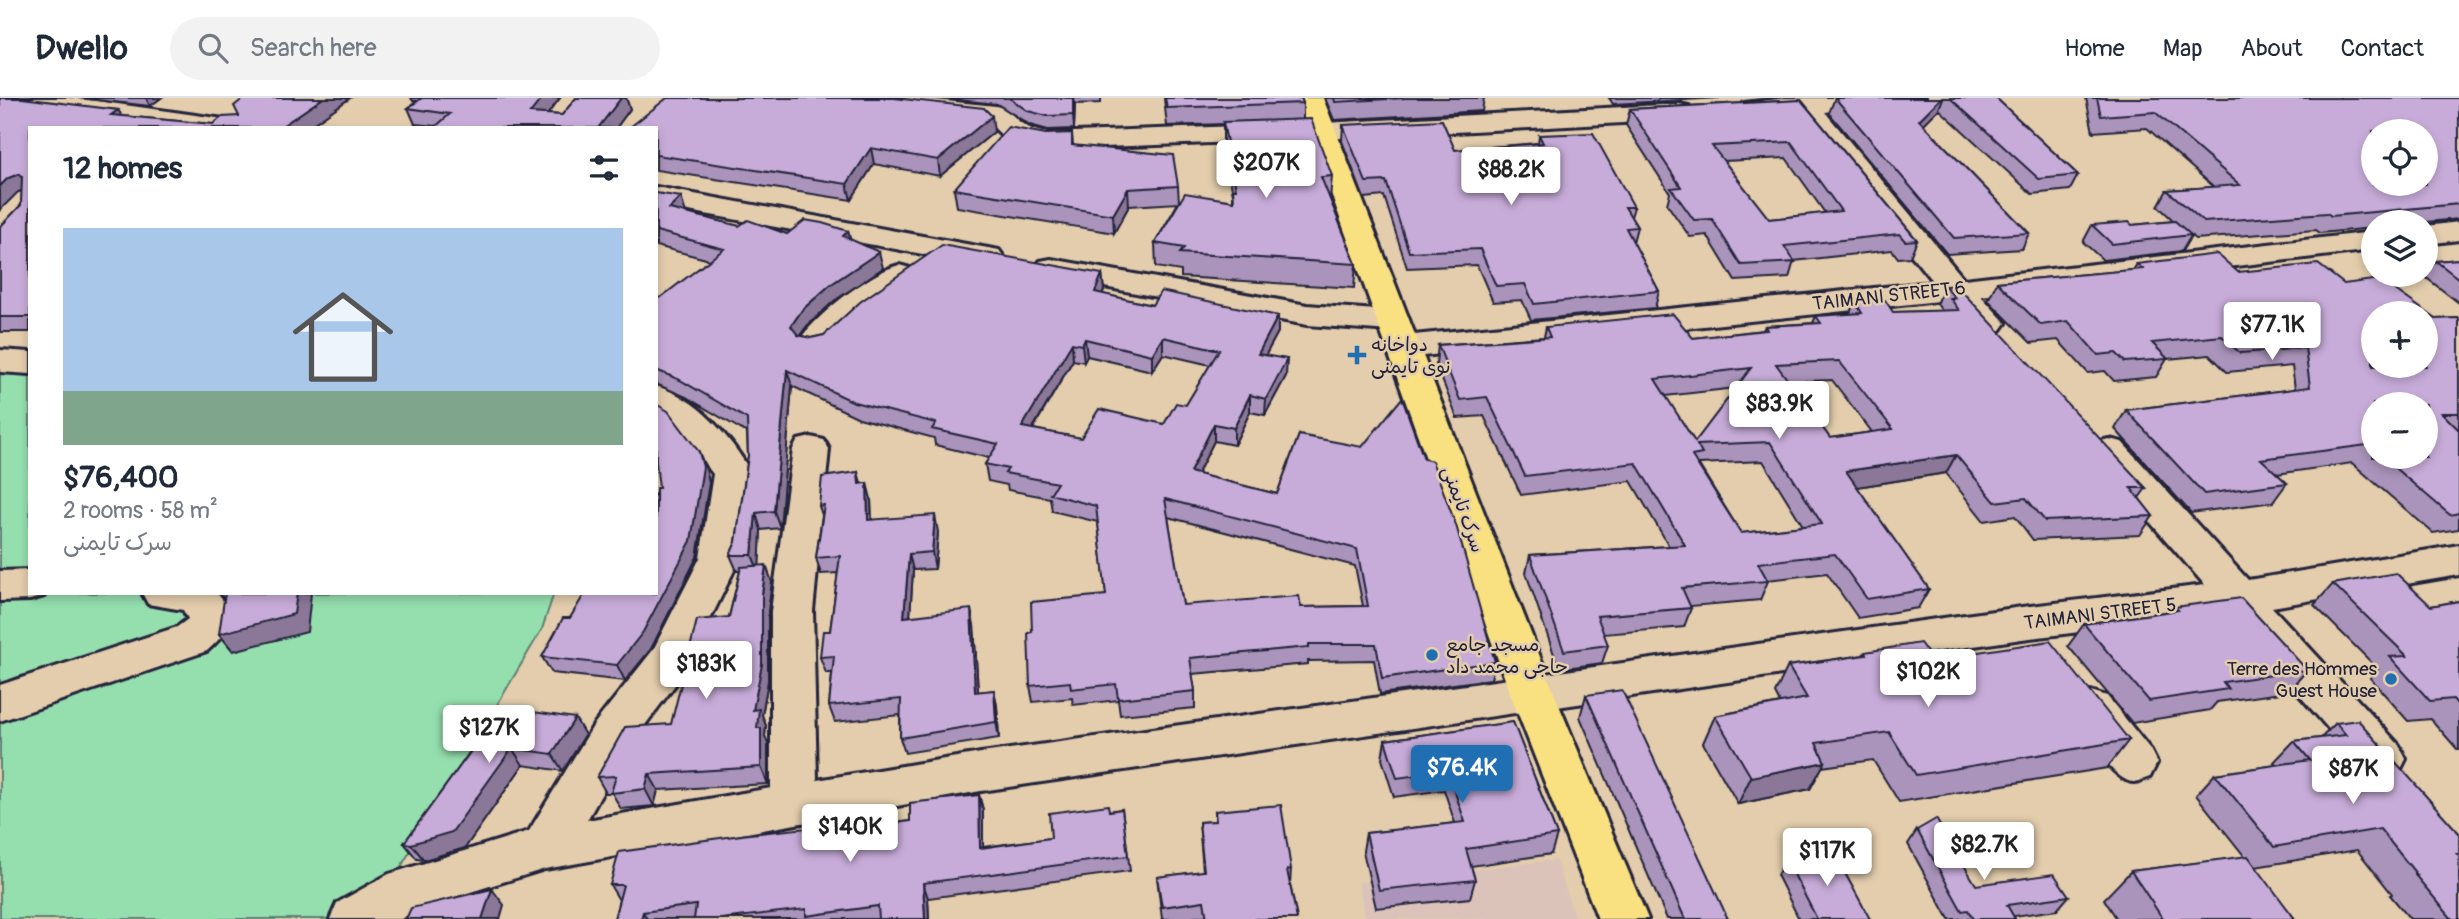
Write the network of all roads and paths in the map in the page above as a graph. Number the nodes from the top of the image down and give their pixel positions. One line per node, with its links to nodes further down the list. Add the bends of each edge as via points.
1 (18, 98): 6 (street)
2 (1912, 98): 4 (street)
3 (843, 99): 5 (street, via 996,114 1003,127 1017,137 1048,141)
4 (1802, 102): 5 (street, via 1716,111); 13 (street)
5 (1316, 115): 14 (main road, سرک تایمنی)
6 (121, 120): 7 (street)
7 (204, 126)
8 (658, 196): 12 (street, TAIMANI STREET 6)
9 (2459, 231): 10 (street)
10 (2438, 234)
11 (2361, 242): 13 (street, TAIMANI STREET 6)
12 (938, 248): 14 (street, TAIMANI STREET 6); 15 (street, via 850,309)
13 (1955, 288): 14 (street, TAIMANI STREET 6); 16 (street)
14 (1397, 334): 28 (main road, سرک تایمنی)
15 (815, 342)
16 (2009, 345)
17 (0, 361): 18 (street)
18 (28, 363)
19 (658, 398): 33 (street, via 689,418 732,472 720,558 669,661 611,736)
20 (2091, 430): 26 (street)
21 (811, 449): 32 (street, via 792,611)
22 (2459, 560): 26 (street, TAIMANI STREET 5)
23 (28, 585): 24 (street)
24 (0, 586)
25 (183, 595): 29 (street, via 194,596 210,611 206,626 192,639)
26 (2238, 597): 27 (street, TAIMANI STREET 5); 31 (street)
27 (2045, 651): 28 (street, TAIMANI STREET 5); 30 (street)
28 (1532, 693): 32 (street, TAIMANI STREET 5, via 981,772); 35 (main road, سرک تایمنی)
29 (0, 703)
30 (2134, 763)
31 (2404, 782)
32 (794, 805): 33 (street, TAIMANI STREET 5)
33 (545, 848): 34 (street, TAIMANI STREET 5, via 406,890)
34 (355, 919)
35 (1623, 919)

